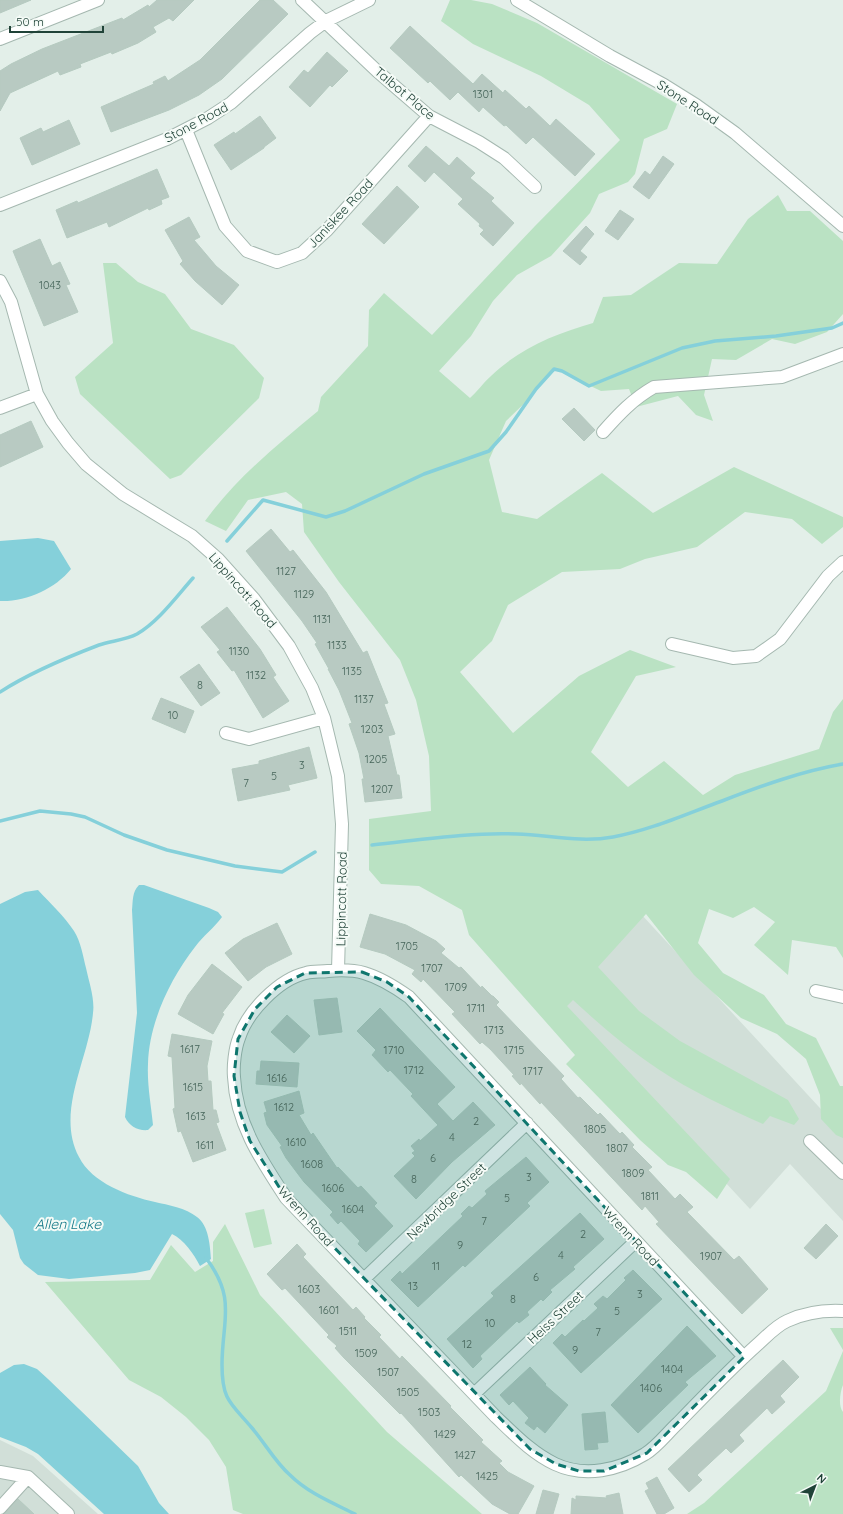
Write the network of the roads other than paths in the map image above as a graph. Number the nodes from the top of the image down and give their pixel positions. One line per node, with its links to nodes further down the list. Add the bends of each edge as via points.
1 (98, 0): 6 (street)
2 (302, 0): 5 (street, Talbot Place)
3 (369, 0): 5 (street, Stone Road)
4 (517, 0): 11 (street, Stone Road, via 696,105 735,133)
5 (326, 21): 7 (street, Talbot Place, via 377,71); 8 (street, Stone Road, via 231,103)
6 (0, 39)
7 (429, 116): 8 (street, Janiskee Road, via 327,230 302,253 277,262 247,251 225,226); 9 (street, Talbot Place, via 499,154 514,165)
8 (186, 130): 10 (street, Stone Road)
9 (535, 187)
10 (0, 205)
11 (843, 226)
12 (0, 281): 14 (street, Lippincott Road, via 11,302)
13 (843, 354): 16 (street, via 782,376 654,387 625,407)
14 (37, 394): 15 (street); 19 (street, Lippincott Road, via 52,421 86,464 123,494 192,536 218,559 254,599 290,646)
15 (0, 408)
16 (603, 432)
17 (843, 562): 18 (street, via 828,576 780,639 756,656 733,658)
18 (672, 644)
19 (324, 718): 20 (street, via 249,739); 21 (street, Lippincott Road, via 338,776 342,824)
20 (226, 733)
21 (338, 970): 24 (street, Wrenn Road, via 362,972 387,982 409,997); 28 (street, Wrenn Road, via 306,973 277,986 255,1009 238,1038 234,1076 240,1112 250,1141 286,1198)
22 (816, 991): 23 (street)
23 (843, 997)
24 (527, 1123): 27 (street, Wrenn Road); 28 (street, Newbridge Street)
25 (810, 1141): 26 (street)
26 (843, 1173)
27 (636, 1241): 30 (street, Wrenn Road); 31 (street, Heiss Street)
28 (365, 1278): 31 (street, Wrenn Road)
29 (843, 1311): 30 (street, Wrenn Road, via 817,1313 786,1322)
30 (744, 1357): 31 (street, Wrenn Road, via 647,1454 626,1464 604,1470 579,1471 556,1464 530,1449)
31 (474, 1394)
32 (0, 1472): 33 (street)
33 (28, 1477): 34 (street); 35 (street)
34 (0, 1508)
35 (68, 1514)

